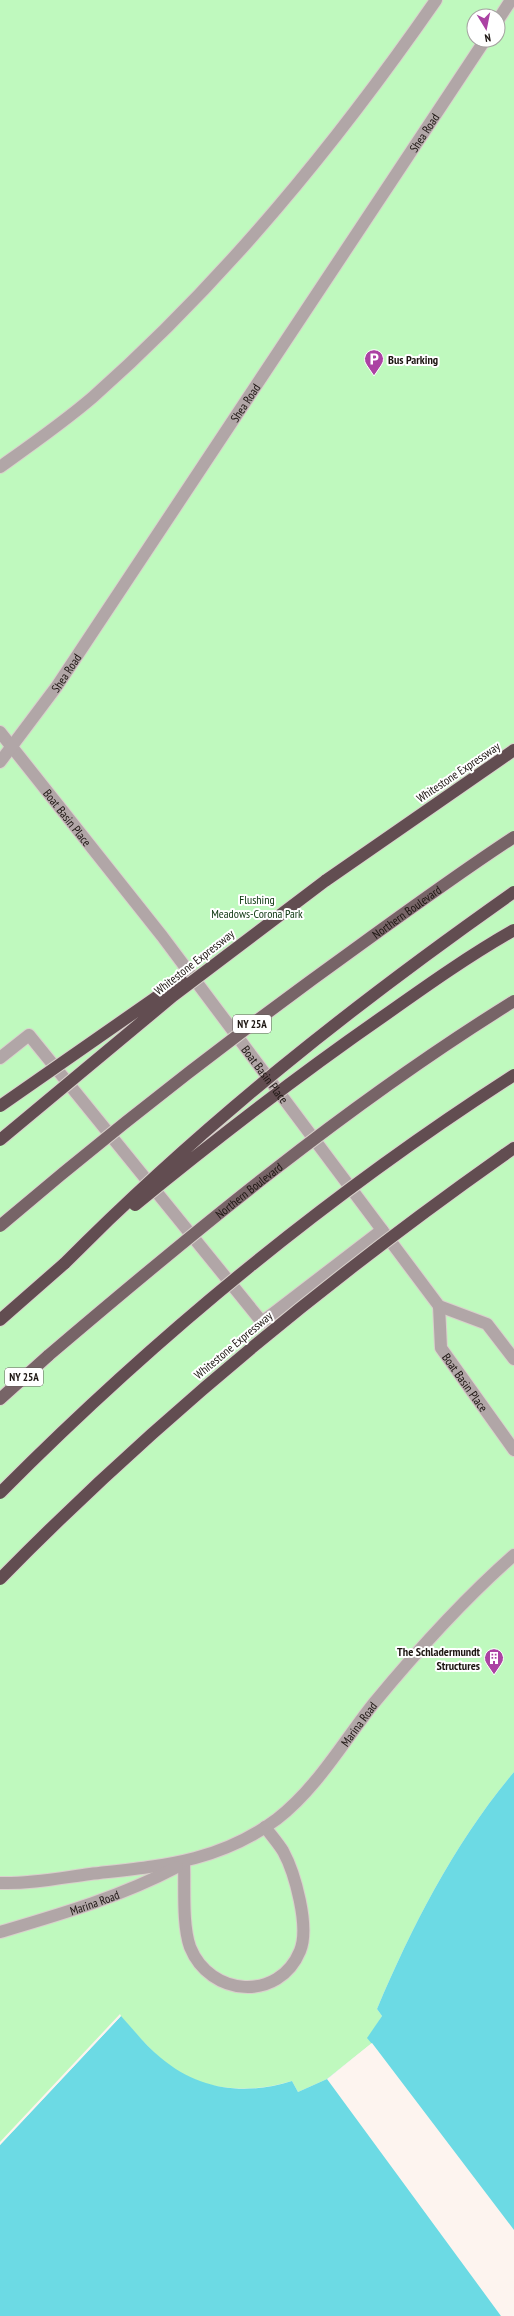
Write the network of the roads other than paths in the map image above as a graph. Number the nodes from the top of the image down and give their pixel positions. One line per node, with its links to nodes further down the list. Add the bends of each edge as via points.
1 (436, 0): 3 (street, via 346,126 225,268 92,398)
2 (479, 48): 5 (street, Shea Road, via 61,679)
3 (0, 467)
4 (0, 732): 5 (street, Boat Basin Place)
5 (12, 747): 7 (street, Shea Road); 19 (street, Boat Basin Place, via 162,936)
6 (514, 750): 9 (highway, Whitestone Expressway)
7 (0, 762)
8 (514, 837): 18 (main road, Northern Boulevard / NY 25A, bridge, via 413,907 216,1051 125,1122)
9 (325, 881): 15 (highway, bridge); 16 (highway, Whitestone Expressway, bridge, via 173,996)
10 (514, 892): 20 (highway, bridge, via 384,985 290,1058 152,1178)
11 (514, 930): 20 (highway, bridge, via 406,1001 302,1075 159,1185)
12 (514, 1002): 24 (main road, Northern Boulevard / NY 25A, bridge, via 439,1050 314,1139 194,1233 48,1355)
13 (0, 1058): 19 (street, via 29,1035 262,1322)
14 (514, 1075): 26 (highway, bridge, via 379,1168 220,1292 100,1398)
15 (0, 1106)
16 (0, 1140)
17 (511, 1151): 28 (highway, Whitestone Expressway, bridge, via 393,1235 253,1345 117,1465)
18 (0, 1226)
19 (382, 1230): 21 (street, Boat Basin Place)
20 (65, 1263): 22 (highway)
21 (439, 1306): 23 (street, via 487,1324); 25 (street, Boat Basin Place, via 441,1348)
22 (0, 1320)
23 (514, 1359)
24 (0, 1399)
25 (514, 1450)
26 (0, 1493)
27 (514, 1555): 29 (street, Marina Road, via 493,1573 406,1665 296,1802)
28 (0, 1579)
29 (265, 1827): 30 (street, Marina Road, via 224,1849); 30 (street, via 288,1863 299,1900 303,1926 301,1950 296,1961 277,1978 266,1983 252,1987 237,1987 224,1983 212,1977 195,1958 187,1932)
30 (184, 1863): 31 (street, Marina Road, via 40,1881); 32 (street, Marina Road, via 144,1884 103,1901)
31 (0, 1883)
32 (0, 1932)

